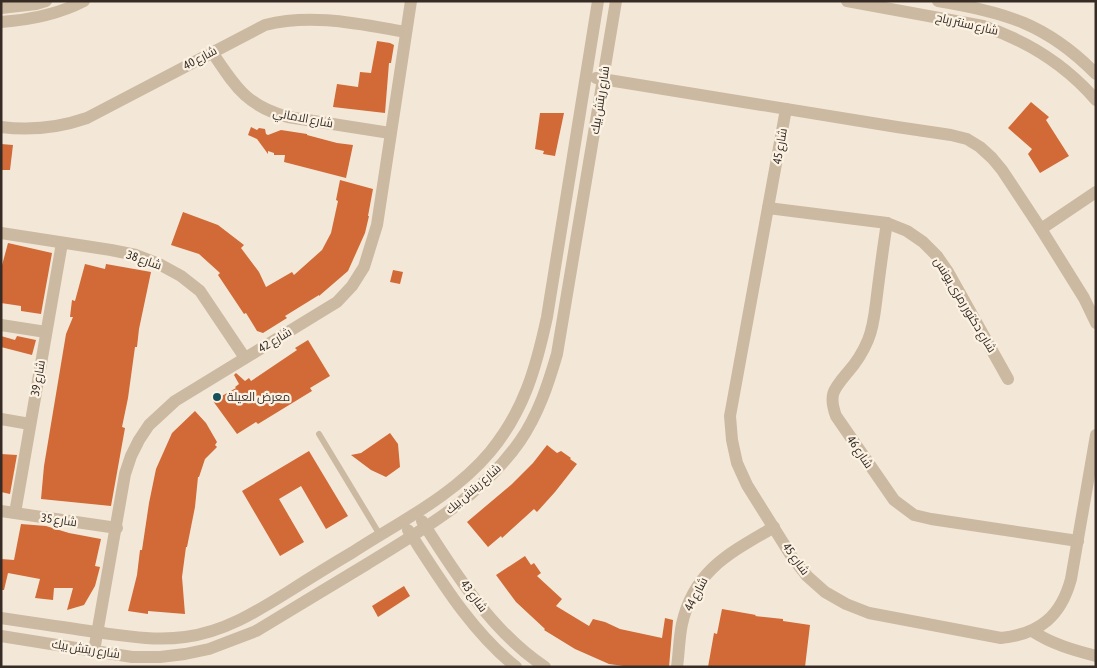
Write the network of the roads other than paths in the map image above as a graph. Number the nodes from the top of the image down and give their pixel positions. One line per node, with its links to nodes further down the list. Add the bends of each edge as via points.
1 (46, 1): 8 (street)
2 (84, 1): 9 (street, via 56,12)
3 (411, 1): 10 (street, شارع 42)
4 (598, 1): 13 (street, شارع ريتش بيك)
5 (616, 1): 14 (street, شارع ريتش بيك)
6 (847, 1): 15 (street, شارع سنتر رباح, via 984,26 1005,34 1057,63)
7 (938, 1): 12 (street, شارع سنتر رباح, via 990,11 1038,28 1079,57)
8 (1, 8)
9 (1, 22)
10 (406, 32): 11 (street, شارع 40, via 332,20 298,19 265,26); 18 (street, شارع 42)
11 (212, 52): 17 (street, شارع 40, via 87,118 65,126 20,130); 18 (street, شارع الاماني, via 236,86 259,107 288,117)
12 (1096, 74)
13 (586, 76): 14 (street); 37 (street, شارع ريتش بيك, via 547,317 528,388 514,418 490,452 454,487)
14 (604, 79): 16 (street); 39 (street, شارع ريتش بيك, via 562,331 549,384 520,441 500,466 466,498)
15 (1096, 100)
16 (786, 109): 20 (street, شارع 45); 22 (street, via 967,139 992,158)
17 (1, 127)
18 (390, 133): 28 (street, شارع 42, via 377,225 364,267 352,286 337,302)
19 (1096, 192): 22 (street)
20 (768, 208): 21 (street, شارع دكتور رمزى يونس); 40 (street, شارع 45, via 730,416 737,463)
21 (887, 223): 29 (street, شارع دكتور رمزى يونس, via 907,231 937,256); 44 (street, شارع 46, via 869,339 860,357 833,392 836,416 886,491 914,515)
22 (1041, 229): 25 (street)
23 (1, 233): 24 (street, شارع 38)
24 (62, 243): 27 (street, شارع 39); 28 (street, شارع 38, via 136,255 181,276 200,291)
25 (1096, 323)
26 (1, 325): 27 (street)
27 (46, 332): 31 (street, شارع 39)
28 (245, 358): 41 (street, شارع 42, via 174,401 149,425 128,465)
29 (1008, 379)
30 (1, 419): 31 (street)
31 (30, 424): 36 (street, شارع 39)
32 (319, 434): 42 (lane)
33 (1096, 435): 34 (street, شارع 45)
34 (1094, 460): 44 (street, شارع 45)
35 (1, 511): 36 (street, شارع 35)
36 (15, 513): 41 (street, شارع 35)
37 (417, 513): 38 (street, شارع ريتش بيك); 39 (street, شارع 43)
38 (403, 522): 42 (street, شارع ريتش بيك); 43 (street, شارع 43)
39 (426, 527): 43 (street, شارع ريتش بيك); 52 (street, شارع 43, via 476,600 506,636)
40 (774, 527): 46 (street, شارع 45, via 807,576 846,604 869,612 1001,638); 53 (street, شارع 44, via 724,557 697,587 682,625)
41 (117, 528): 47 (street, شارع 42)
42 (380, 535): 47 (street, شارع ريتش بيك, via 250,616 222,628 163,639)
43 (412, 536): 49 (street, شارع ريتش بيك, via 256,631 233,641 209,649 160,657 135,657); 51 (street, شارع 43, via 478,632)
44 (1078, 542): 46 (street, شارع 45, via 1067,596 1046,623)
45 (1, 618): 47 (street, شارع ريتش بيك)
46 (1032, 631): 50 (street, via 1057,645)
47 (97, 632): 49 (street, شارع 42)
48 (1, 636): 49 (street, شارع ريتش بيك)
49 (94, 650)
50 (1096, 656)
51 (516, 667)
52 (545, 667)
53 (677, 667)

